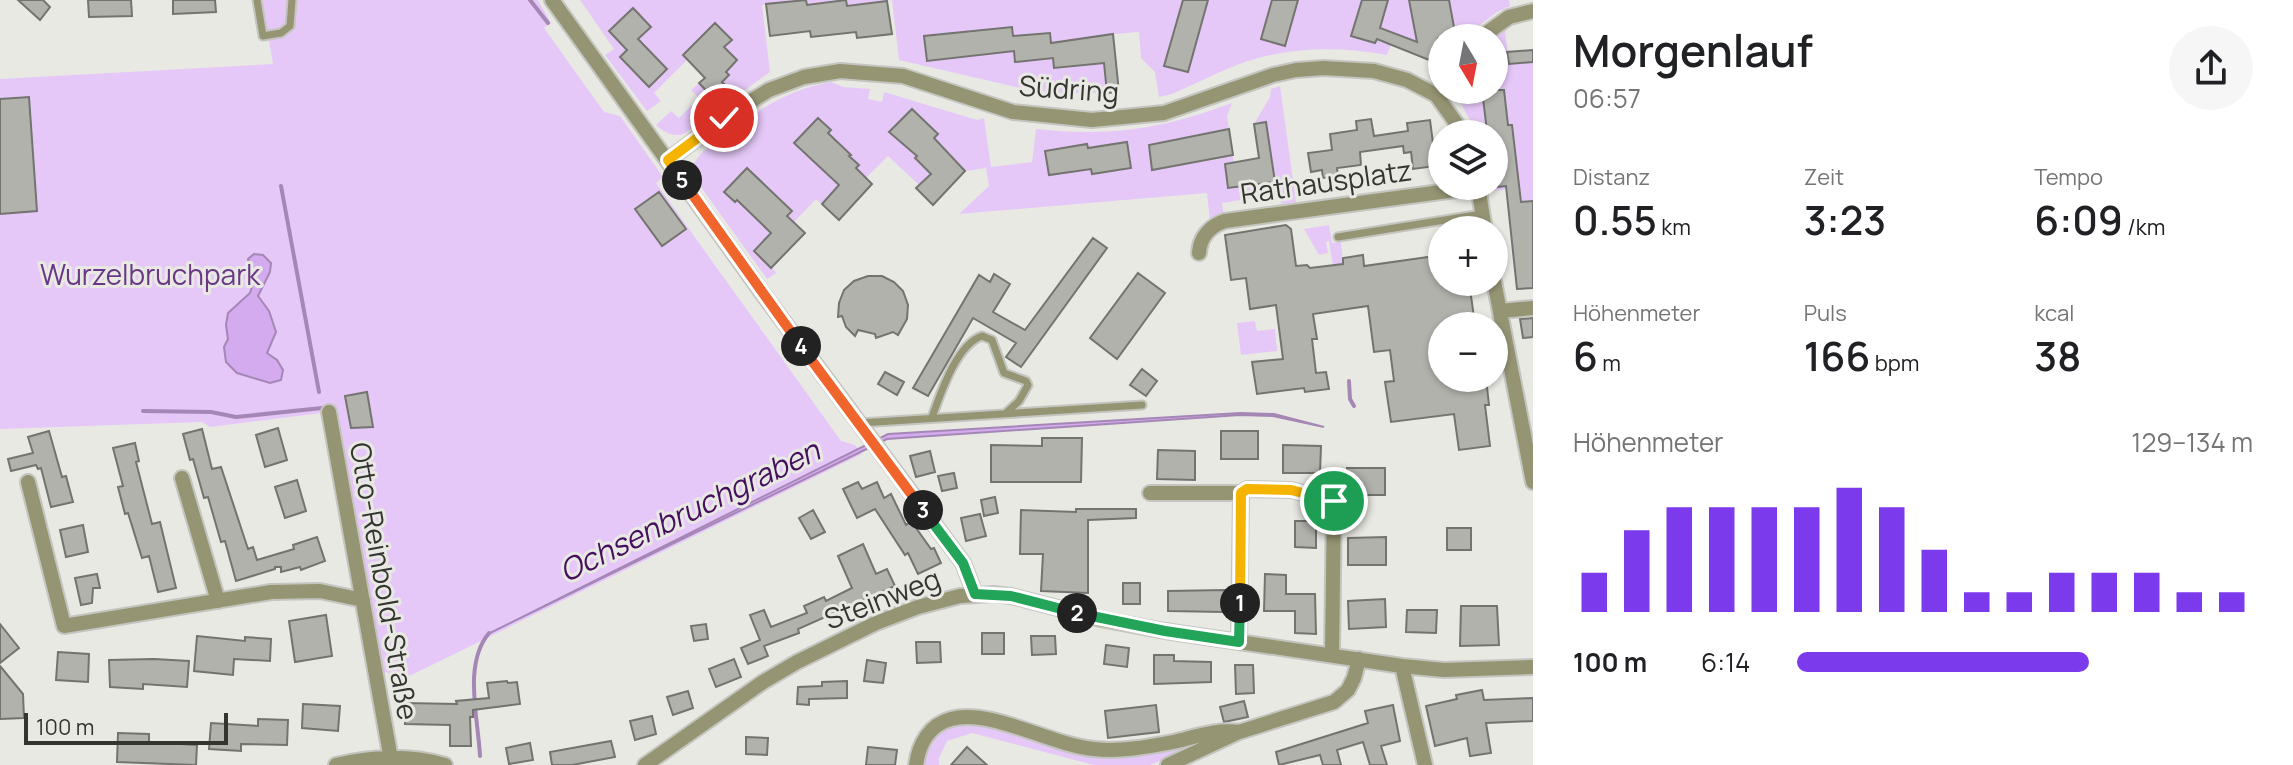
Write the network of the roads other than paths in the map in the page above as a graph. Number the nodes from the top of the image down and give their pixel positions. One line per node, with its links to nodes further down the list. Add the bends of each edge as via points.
1 (257, 0): 2 (lane, via 263,36 290,26)
2 (292, 0)
3 (552, 0): 7 (street)
4 (1533, 11): 5 (street)
5 (1499, 24)
6 (1428, 88): 7 (street, Südring, via 1386,73 1313,68 1273,75 1164,113 1075,119 998,108 903,76 840,71 769,90)
7 (668, 160): 20 (street)
8 (1428, 194): 12 (street, Rathausplatz, via 1225,221 1207,231)
9 (1480, 200): 10 (street)
10 (1482, 214): 11 (lane)
11 (1338, 237)
12 (1199, 253)
13 (1497, 296): 15 (street)
14 (1533, 308): 15 (street)
15 (1500, 311): 23 (street)
16 (1142, 405): 18 (lane)
17 (329, 412): 27 (street, Otto-Reinbold-Straße)
18 (1005, 413): 19 (lane); 19 (lane, via 1028,385 1004,373 992,340 982,336 963,351)
19 (932, 417): 20 (lane)
20 (858, 423): 26 (street, via 963,563)
21 (182, 478): 28 (street)
22 (28, 482): 28 (street, via 64,626)
23 (1533, 482)
24 (1150, 493): 25 (street)
25 (1241, 493): 29 (street); 30 (street, via 1291,490 1334,501)
26 (975, 594): 29 (street, Steinweg, via 1011,596 1100,619); 38 (street, Steinweg, via 918,607 838,640)
27 (363, 600): 28 (street, via 299,590); 35 (street, Otto-Reinbold-Straße)
28 (218, 601)
29 (1239, 642): 30 (street, Steinweg)
30 (1332, 655): 31 (street, Steinweg)
31 (1359, 659): 32 (street, Steinweg); 34 (street, via 1348,690 1334,702)
32 (1402, 666): 33 (street, Steinweg); 41 (street)
33 (1533, 667)
34 (1239, 732): 39 (street, via 1224,730 1132,749 1093,749 985,718 960,717 928,733); 40 (street)
35 (391, 762): 36 (street, via 373,758); 37 (street)
36 (336, 765)
37 (445, 765)
38 (645, 765)
39 (916, 765)
40 (1168, 765)
41 (1425, 765)

